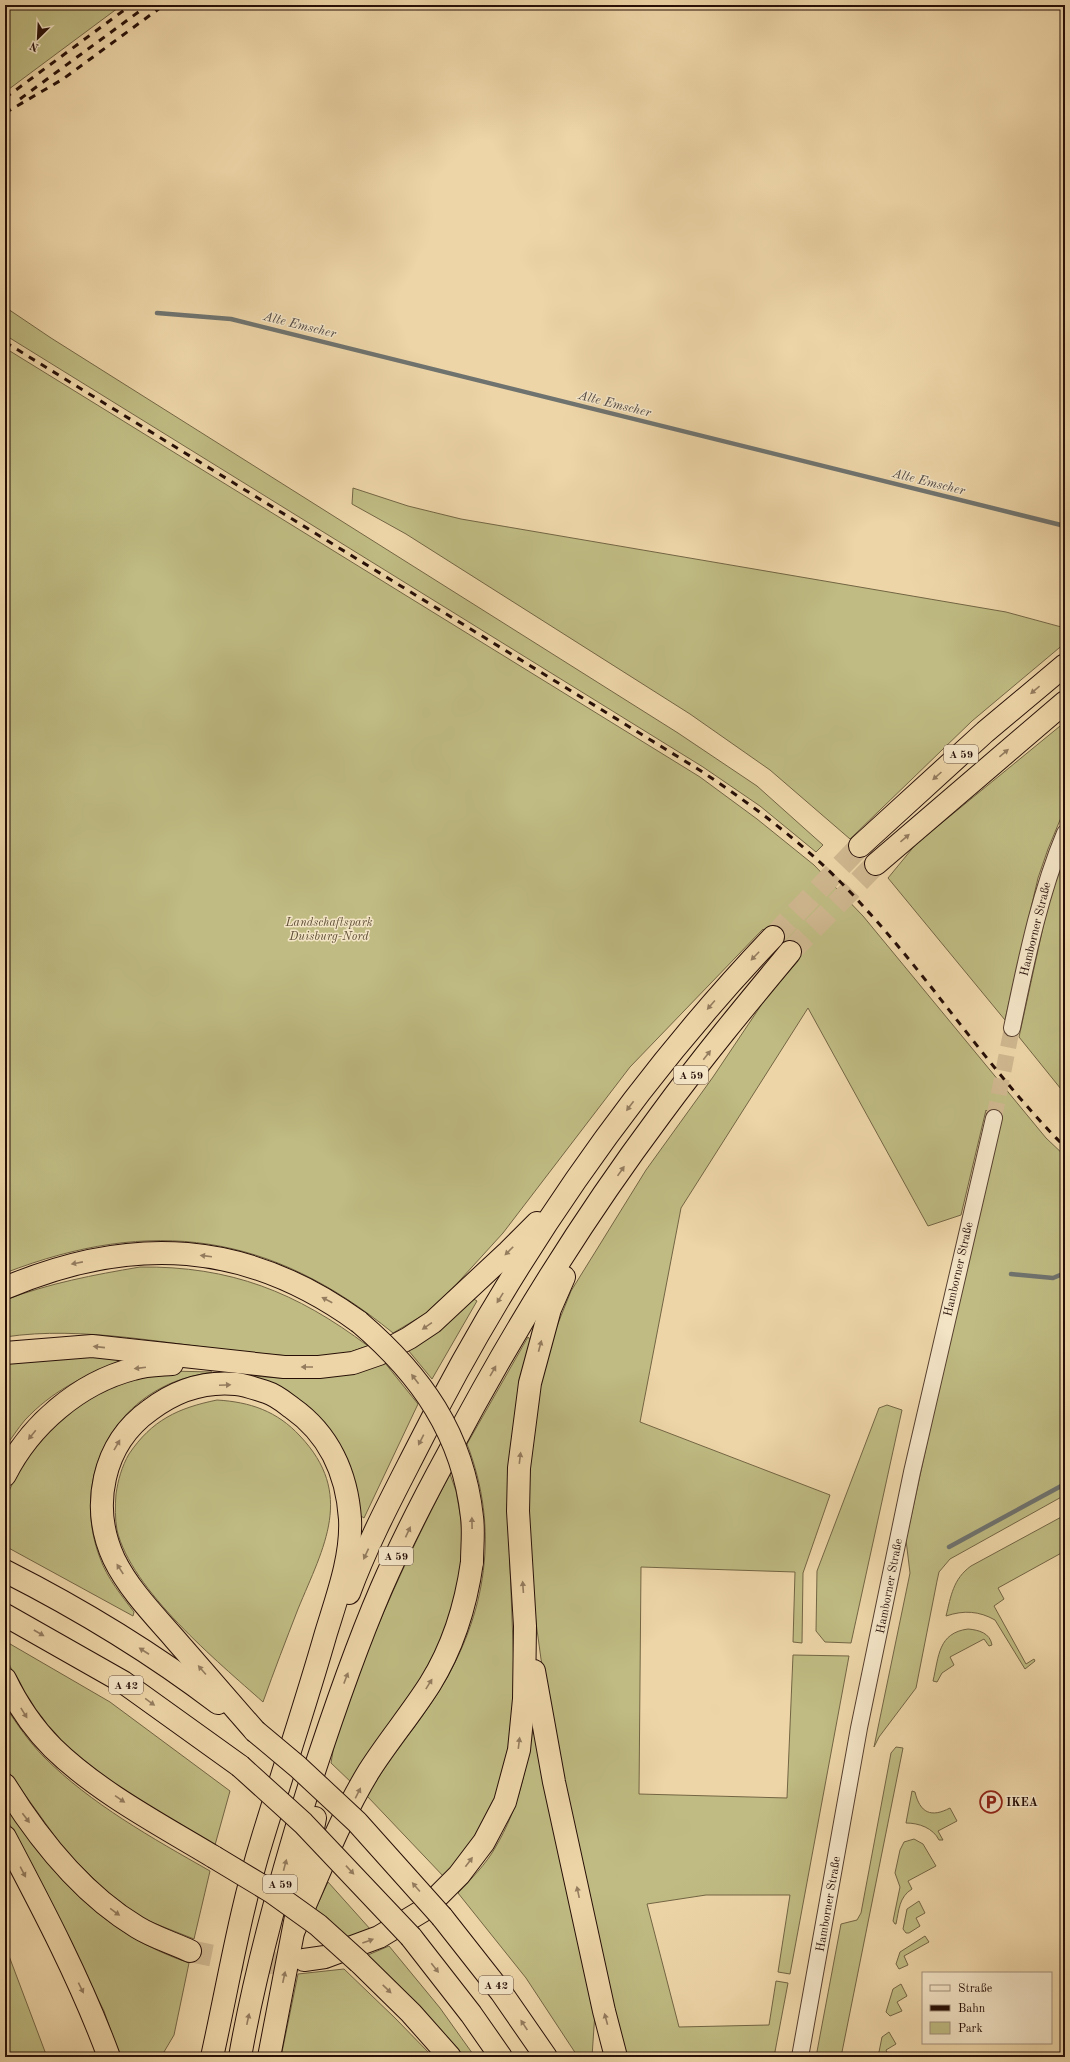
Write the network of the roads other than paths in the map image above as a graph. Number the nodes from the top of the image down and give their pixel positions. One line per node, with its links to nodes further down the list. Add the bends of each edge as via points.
1 (1065, 665): 4 (highway, A 59, one-way to 4, via 985,732)
2 (1065, 702): 5 (highway, A 59, one-way to 2)
3 (1065, 833): 8 (street, Hamborner Straße, via 1051,865)
4 (860, 846)
5 (876, 864)
6 (773, 937): 10 (highway, A 59, one-way to 10, via 737,975 651,1077)
7 (790, 952): 11 (highway, A 59, one-way to 7, via 661,1113)
8 (1012, 1028)
9 (994, 1118): 38 (street, Hamborner Straße, via 912,1472 859,1728)
10 (575, 1183): 14 (highway, one-way to 14, via 508,1252 433,1322 379,1354 353,1362 319,1367 284,1367); 20 (highway, A 59, one-way to 20, via 486,1320 438,1406 355,1578)
11 (598, 1203): 18 (highway, one-way to 11, via 518,1511 519,1468 530,1384 550,1309); 21 (highway, A 59, one-way to 11, via 381,1589 420,1506 514,1335)
12 (5, 1288): 26 (highway, one-way to 12, bridge, via 340,1828 369,1772 430,1683 455,1635 468,1592 472,1562 472,1517 464,1474 450,1433 434,1404 411,1373 359,1322 332,1303 251,1266 179,1252 140,1252 72,1264 35,1275)
13 (5, 1353): 14 (highway, one-way to 13, via 92,1346)
14 (207, 1360): 15 (highway, one-way to 15, via 133,1369 98,1383 65,1402 35,1431 12,1460)
15 (5, 1475)
16 (5, 1571): 22 (highway, A 42, one-way to 16, via 181,1674 89,1616)
17 (5, 1615): 35 (highway, A 42, one-way to 35, bridge, via 123,1682 240,1766 303,1823 412,1937)
18 (525, 1626): 28 (highway, one-way to 18, via 325,1957 379,1937 424,1910 459,1875 484,1842 505,1802 519,1750 524,1699); 37 (highway, one-way to 18, via 556,1789)
19 (5, 1679): 34 (highway, one-way to 34, bridge, via 29,1720 53,1748 95,1782 145,1816 272,1892 318,1925 411,2013)
20 (304, 1710): 22 (highway, one-way to 20, via 148,1608 114,1560 105,1533 101,1506 104,1477 112,1454 140,1417 167,1397 200,1385 237,1384 272,1394 307,1419 330,1445 343,1482 350,1519 348,1546 342,1580); 25 (highway, A 59, via 260,1844)
21 (332, 1714): 26 (highway, via 308,1864); 32 (highway, A 59, one-way to 21, via 261,1958 287,1857)
22 (255, 1731): 36 (highway, A 42, one-way to 22, bridge, via 501,1992 400,1868 357,1822)
23 (5, 1785): 27 (highway, one-way to 27, via 55,1856 98,1899 137,1928)
24 (5, 1837): 29 (highway, one-way to 29, via 94,2014)
25 (242, 1918): 30 (highway, via 226,1941); 31 (highway, A 59)
26 (294, 1930): 33 (highway, one-way to 26)
27 (190, 1951)
28 (304, 1960)
29 (109, 2057)
30 (196, 2057)
31 (212, 2057)
32 (240, 2057)
33 (269, 2057)
34 (450, 2057)
35 (501, 2057)
36 (546, 2057)
37 (616, 2057)
38 (800, 2057)

